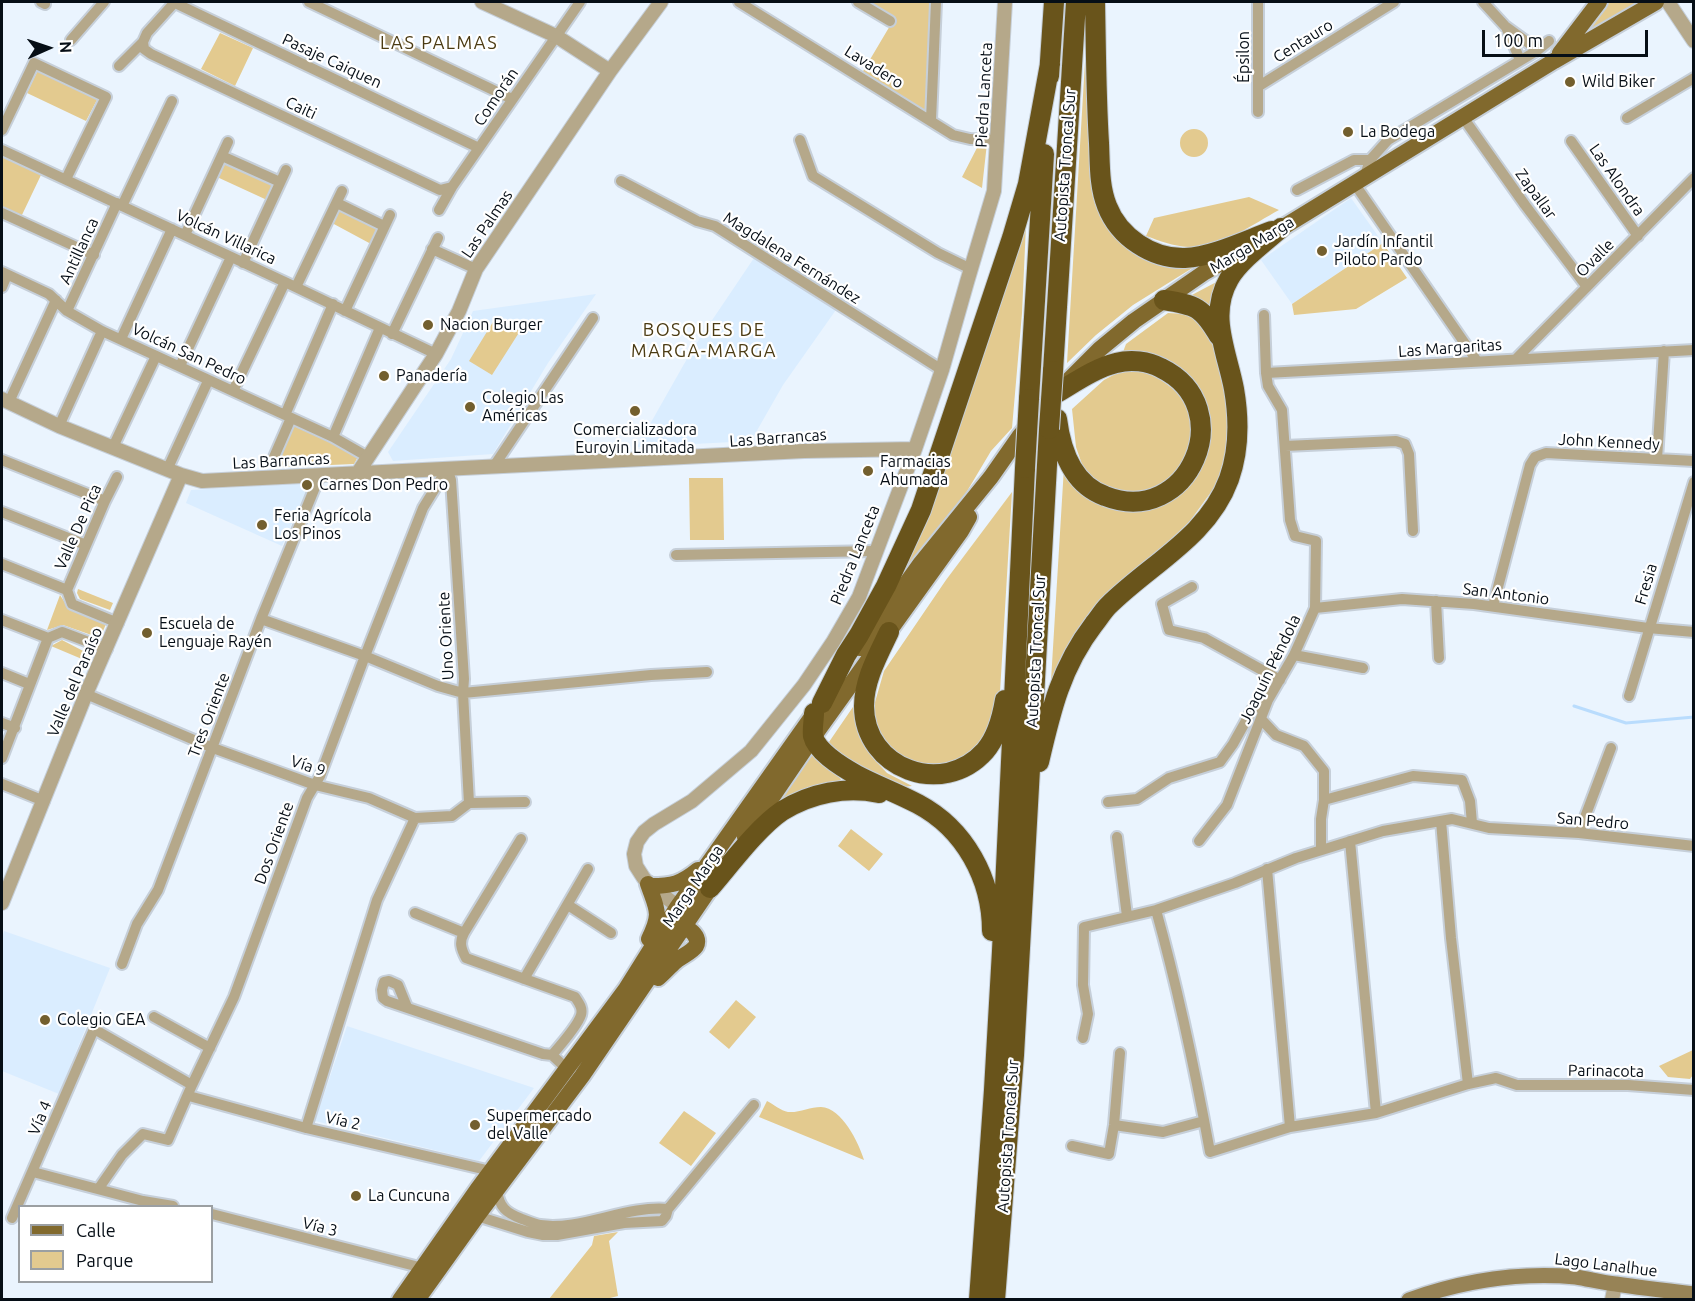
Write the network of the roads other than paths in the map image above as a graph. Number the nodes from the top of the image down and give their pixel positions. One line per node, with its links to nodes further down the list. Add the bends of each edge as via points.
1 (104, 2): 23 (street)
2 (174, 2): 26 (street); 46 (street, Pasaje Caiquen)
3 (309, 2): 35 (street)
4 (482, 2): 22 (street)
5 (580, 2): 22 (street, Comorán)
6 (661, 2): 32 (street, Las Palmas)
7 (739, 2): 40 (street, Lavadero)
8 (858, 2): 20 (street)
9 (936, 2): 40 (street)
10 (1005, 2): 43 (street, Piedra Lanceta)
11 (1053, 2): 30 (highway, Autopista Troncal Sur)
12 (1076, 2): 106 (highway, Autopista Troncal Sur, bridge)
13 (1095, 2): 64 (highway, via 1101,186 1118,226 1133,241 1153,252 1185,258)
14 (1258, 2): 34 (street, Épsilon)
15 (1394, 2): 34 (street, Centauro)
16 (1483, 2): 21 (street)
17 (1599, 2): 29 (main road, Marga Marga)
18 (1656, 2): 29 (main road, Marga Marga)
19 (1668, 2): 25 (street)
20 (890, 21)
21 (1505, 26): 27 (street); 28 (street)
22 (556, 36): 32 (street); 35 (street, Comorán)
23 (71, 40)
24 (1549, 41): 27 (street)
25 (1694, 41)
26 (143, 42): 31 (street); 55 (street, Caiti, via 144,49 151,54 440,190)
27 (1538, 50): 28 (street)
28 (1520, 60): 50 (street, via 1388,140)
29 (1554, 61): 38 (main road, Marga Marga)
30 (1050, 64): 145 (highway, Autopista Troncal Sur, bridge); 159 (highway, via 1028,184 921,510 886,586)
31 (119, 66)
32 (610, 71): 73 (street, Las Palmas)
33 (1694, 78): 39 (street)
34 (1259, 86): 37 (street, Épsilon)
35 (512, 99): 46 (street, Comorán)
36 (172, 101): 59 (street, Antillanca)
37 (1258, 112)
38 (1462, 116): 50 (main road, Marga Marga); 79 (street, Zapallar)
39 (1627, 118)
40 (931, 120): 43 (street, Lavadero, via 953,135)
41 (2, 130): 52 (street, via 34,63 106,97)
42 (800, 140): 74 (street, via 813,176)
43 (998, 140): 74 (street, Piedra Lanceta, via 994,191)
44 (1571, 141): 67 (street, Las Alondra)
45 (228, 142): 48 (street)
46 (479, 147): 55 (street, Comorán)
47 (2, 150): 52 (street, Volcán Villarica)
48 (222, 156): 54 (street); 66 (street)
49 (286, 170): 54 (street)
50 (1363, 173): 56 (street, Marga Marga, via 1354,160); 64 (main road, Marga Marga); 97 (street)
51 (1694, 178): 67 (street, Ovalle)
52 (66, 179): 59 (street, Volcán Villarica)
53 (621, 181): 99 (street, Magdalena Fernández, via 697,221 715,226)
54 (280, 182): 72 (street)
55 (452, 187): 60 (street, Comorán)
56 (1297, 190)
57 (342, 191): 58 (street)
58 (337, 203): 63 (street); 78 (street)
59 (120, 205): 65 (street, Volcán Villarica); 70 (street, Antillanca)
60 (439, 210)
61 (2, 213): 70 (street)
62 (390, 215): 63 (street)
63 (384, 226): 83 (street)
64 (1281, 228): 81 (main road, Marga Marga); 91 (highway, via 1229,277 1219,310)
65 (172, 229): 66 (street, Volcán Villarica); 90 (street)
66 (185, 235): 71 (street, Volcán Villarica)
67 (1638, 236): 79 (street, Ovalle)
68 (438, 237): 69 (street)
69 (432, 249): 73 (street); 89 (street)
70 (94, 255): 84 (street, Antillanca)
71 (231, 257): 72 (street, Volcán Villarica); 98 (street)
72 (243, 263): 76 (street, Volcán Villarica)
73 (476, 269): 94 (street, Las Palmas)
74 (971, 269): 99 (street, Piedra Lanceta)
75 (4, 273): 77 (street); 80 (street, Volcán San Pedro)
76 (285, 282): 78 (street, Volcán Villarica); 102 (street)
77 (2, 287)
78 (296, 287): 82 (street, Volcán Villarica)
79 (1587, 287): 96 (street, Ovalle)
80 (56, 300): 84 (street, Volcán San Pedro); 104 (street)
81 (1164, 300): 91 (highway, via 1188,304 1207,316); 103 (main road, Marga Marga, via 1100,349)
82 (333, 304): 83 (street, Volcán Villarica); 105 (street)
83 (345, 310): 87 (street, Volcán Villarica)
84 (67, 311): 88 (street, Volcán San Pedro)
85 (1264, 315): 100 (street)
86 (593, 318): 117 (street)
87 (380, 328): 89 (street, Volcán Villarica); 108 (street)
88 (102, 331): 90 (street, Volcán San Pedro); 107 (street)
89 (393, 334): 94 (street, Volcán Villarica)
90 (121, 339): 95 (street, Volcán San Pedro)
91 (1223, 344): 184 (highway, via 1234,390 1237,426 1236,453 1229,478 1218,503 1201,526 1108,607 1083,639 1051,710)
92 (1694, 350): 93 (street, Las Margaritas)
93 (1664, 351): 96 (street, Las Margaritas); 114 (street)
94 (436, 354): 113 (street, Las Palmas)
95 (156, 356): 98 (street, Volcán San Pedro); 110 (street)
96 (1516, 358): 97 (street, Las Margaritas)
97 (1477, 361): 100 (street, Las Margaritas)
98 (180, 366): 101 (street, Volcán San Pedro)
99 (942, 370): 111 (street, Piedra Lanceta)
100 (1266, 373): 109 (street, Joaquín Péndola, via 1268,386 1282,410)
101 (208, 381): 102 (street, Volcán San Pedro); 119 (street)
102 (233, 392): 105 (street, Volcán San Pedro)
103 (1055, 394): 106 (highway, via 1116,362 1158,366 1184,384 1195,402 1201,422 1200,444 1188,473 1172,488 1154,498 1122,501 1101,495 1076,475); 124 (main road, Marga Marga)
104 (5, 400): 107 (street, Las Barrancas)
105 (288, 417): 108 (street, Volcán San Pedro); 112 (street)
106 (1053, 424): 184 (highway, Autopista Troncal Sur)
107 (59, 426): 110 (street, Las Barrancas)
108 (333, 437): 113 (street, Volcán San Pedro)
109 (1285, 446): 128 (street, via 1396,441 1405,444 1409,454); 137 (street, Joaquín Péndola, via 1290,520 1295,536 1316,541)
110 (113, 447): 119 (street, Las Barrancas)
111 (915, 449): 117 (street, Las Barrancas); 130 (street, Piedra Lanceta)
112 (274, 457)
113 (368, 457): 120 (street, Las Palmas)
114 (1657, 459): 116 (street, John Kennedy); 136 (street, John Kennedy, via 1546,453 1534,457)
115 (2, 460): 126 (street)
116 (1694, 460)
117 (494, 466): 118 (street, Las Barrancas)
118 (447, 469): 120 (street, Las Barrancas); 148 (street, Dos Oriente, via 423,508); 155 (street, Uno Oriente, via 451,480)
119 (167, 470): 121 (street, Las Barrancas)
120 (357, 474): 122 (street, Las Barrancas)
121 (181, 475): 122 (street, Las Barrancas, via 202,481); 140 (street, Valle del Paraíso)
122 (320, 475): 138 (street, Tres Oriente)
123 (117, 477): 126 (street, Valle De Pica)
124 (991, 477): 142 (main road, Marga Marga, via 961,531); 159 (main road, Marga Marga, via 921,563)
125 (1694, 482): 141 (street, Fresia)
126 (105, 501): 129 (street, Valle De Pica)
127 (2, 512): 129 (street)
128 (1413, 531)
129 (86, 545): 134 (street, Valle De Pica)
130 (876, 551): 131 (street); 189 (street, Piedra Lanceta, via 859,597 833,642 775,722 731,769 692,801 654,824 637,842 636,866)
131 (676, 555)
132 (2, 564): 134 (street)
133 (1192, 587): 153 (street, via 1162,603 1169,630 1204,638)
134 (67, 590): 140 (street, via 72,604)
135 (1436, 601): 136 (street, San Antonio); 137 (street, San Antonio, via 1402,599); 149 (street)
136 (1493, 606): 141 (street, San Antonio)
137 (1315, 608): 147 (street, Joaquín Péndola)
138 (261, 619): 148 (street); 164 (street, Tres Oriente)
139 (2, 620): 144 (street)
140 (118, 623): 146 (street, Valle del Paraíso)
141 (1648, 628): 143 (street, San Antonio); 157 (street, Fresia)
142 (889, 632): 145 (highway, via 868,678 864,705 867,725 888,758 905,769 924,774 944,774 963,768 992,741 1005,704); 163 (main road, Marga Marga)
143 (1694, 632)
144 (48, 638): 146 (street, via 62,632); 154 (street)
145 (1016, 644): 211 (highway, Autopista Troncal Sur)
146 (106, 649): 156 (street, Valle del Paraíso)
147 (1294, 655): 150 (street); 153 (street, Joaquín Péndola)
148 (365, 656): 155 (street); 168 (street, Dos Oriente)
149 (1439, 658)
150 (1363, 668)
151 (707, 672): 155 (street)
152 (2, 673): 154 (street)
153 (1280, 680): 158 (street, Joaquín Péndola)
154 (29, 684): 162 (street)
155 (463, 693): 174 (street, Uno Oriente)
156 (86, 694): 164 (street, Vía 9); 170 (street, Valle del Paraíso)
157 (1629, 696)
158 (1268, 700): 160 (street, Joaquín Péndola); 173 (street, via 1252,710 1220,762 1169,778 1137,799)
159 (818, 708): 163 (highway); 186 (main road, Marga Marga)
160 (1261, 719): 171 (street, via 1276,735 1304,746 1324,771); 181 (street, Joaquín Péndola, via 1227,805)
161 (2, 723): 162 (street)
162 (15, 728): 166 (street)
163 (813, 737): 169 (highway, via 822,751 844,768); 190 (main road, Marga Marga)
164 (213, 748): 168 (street, Vía 9); 199 (street, Tres Oriente, via 158,890 137,924)
165 (1611, 748): 178 (street)
166 (2, 758)
167 (2, 784): 170 (street)
168 (315, 785): 175 (street, Vía 9, via 369,798); 205 (street, Dos Oriente, via 234,997)
169 (908, 798): 190 (highway, via 844,789 808,799 782,812 754,837); 211 (highway, via 936,815 960,838 976,862 987,890 992,921)
170 (44, 801): 191 (street, Valle del Paraíso)
171 (1324, 801): 177 (street, via 1413,776 1462,780 1470,801); 185 (street)
172 (525, 802): 174 (street, Vía 9)
173 (1108, 802)
174 (469, 803): 175 (street, Vía 9, via 452,816)
175 (415, 818): 219 (street, via 377,900)
176 (1442, 820): 177 (street, San Pedro); 182 (street, San Pedro); 209 (street)
177 (1472, 824): 178 (street, San Pedro)
178 (1579, 833): 183 (street, San Pedro)
179 (1117, 837): 195 (street)
180 (521, 839): 197 (street)
181 (1199, 841)
182 (1350, 841): 185 (street, San Pedro); 215 (street)
183 (1694, 846)
184 (1025, 847): 235 (highway, Autopista Troncal Sur)
185 (1321, 850): 188 (street, San Pedro)
186 (712, 858): 189 (main road, via 681,883); 196 (main road, Marga Marga)
187 (588, 869): 192 (street)
188 (1268, 869): 193 (street, San Pedro); 218 (street)
189 (649, 885): 196 (street, Piedra Lanceta); 201 (main road, via 657,923)
190 (710, 888): 196 (main road, Marga Marga)
191 (2, 903)
192 (568, 905): 198 (street); 200 (street)
193 (1156, 910): 195 (street, San Pedro); 216 (street)
194 (415, 914): 197 (street)
195 (1127, 916): 204 (street, San Pedro, via 1084,927 1083,985 1088,1014)
196 (681, 917): 201 (main road, Marga Marga); 201 (main road, via 696,939 694,948)
197 (464, 933): 200 (street, via 460,940 466,958)
198 (611, 933)
199 (122, 964)
200 (524, 978): 206 (street, via 575,997 581,1005 581,1016)
201 (633, 990): 208 (main road, Marga Marga); 222 (main road, Marga Marga, via 579,1080)
202 (407, 1007): 206 (street, via 543,1054)
203 (154, 1017): 205 (street)
204 (1083, 1038)
205 (210, 1048): 210 (street, Dos Oriente)
206 (555, 1051): 208 (street)
207 (1120, 1053): 217 (street)
208 (571, 1063): 222 (main road, Marga Marga)
209 (1468, 1084): 212 (street, Parinacota, via 1496,1078 1517,1085 1628,1085); 215 (street, Parinacota)
210 (192, 1085): 213 (street, Dos Oriente); 221 (street, Vía 4, via 94,1029)
211 (994, 1090): 234 (highway, Autopista Troncal Sur)
212 (1694, 1090)
213 (189, 1096): 219 (street, Vía 2); 223 (street, Dos Oriente, via 168,1140 143,1134 122,1155)
214 (754, 1105): 225 (street)
215 (1376, 1113): 218 (street, Parinacota)
216 (1204, 1121): 217 (street, via 1163,1132); 218 (street, Parinacota, via 1210,1152)
217 (1114, 1125): 220 (street, via 1109,1154)
218 (1290, 1127)
219 (306, 1128): 222 (street, Vía 2)
220 (1072, 1146)
221 (33, 1172): 223 (street); 228 (street, Vía 4)
222 (491, 1180): 225 (street, via 498,1202 509,1213 539,1225); 227 (main road, Marga Marga); 229 (main road, Marga Marga)
223 (99, 1188): 224 (street)
224 (167, 1205)
225 (668, 1209): 227 (street, via 662,1221 624,1223 557,1235 528,1232)
226 (213, 1214): 229 (street, Vía 3)
227 (477, 1216): 233 (main road, Marga Marga)
228 (12, 1218)
229 (423, 1268): 232 (main road, Marga Marga)
230 (1613, 1292): 231 (main road, Lago Lanalhue); 236 (main road, Lago Lanalhue, via 1578,1277 1512,1278 1466,1284)
231 (1694, 1294)
232 (400, 1299)
233 (417, 1299)
234 (979, 1299)
235 (995, 1299)
236 (1409, 1299)

